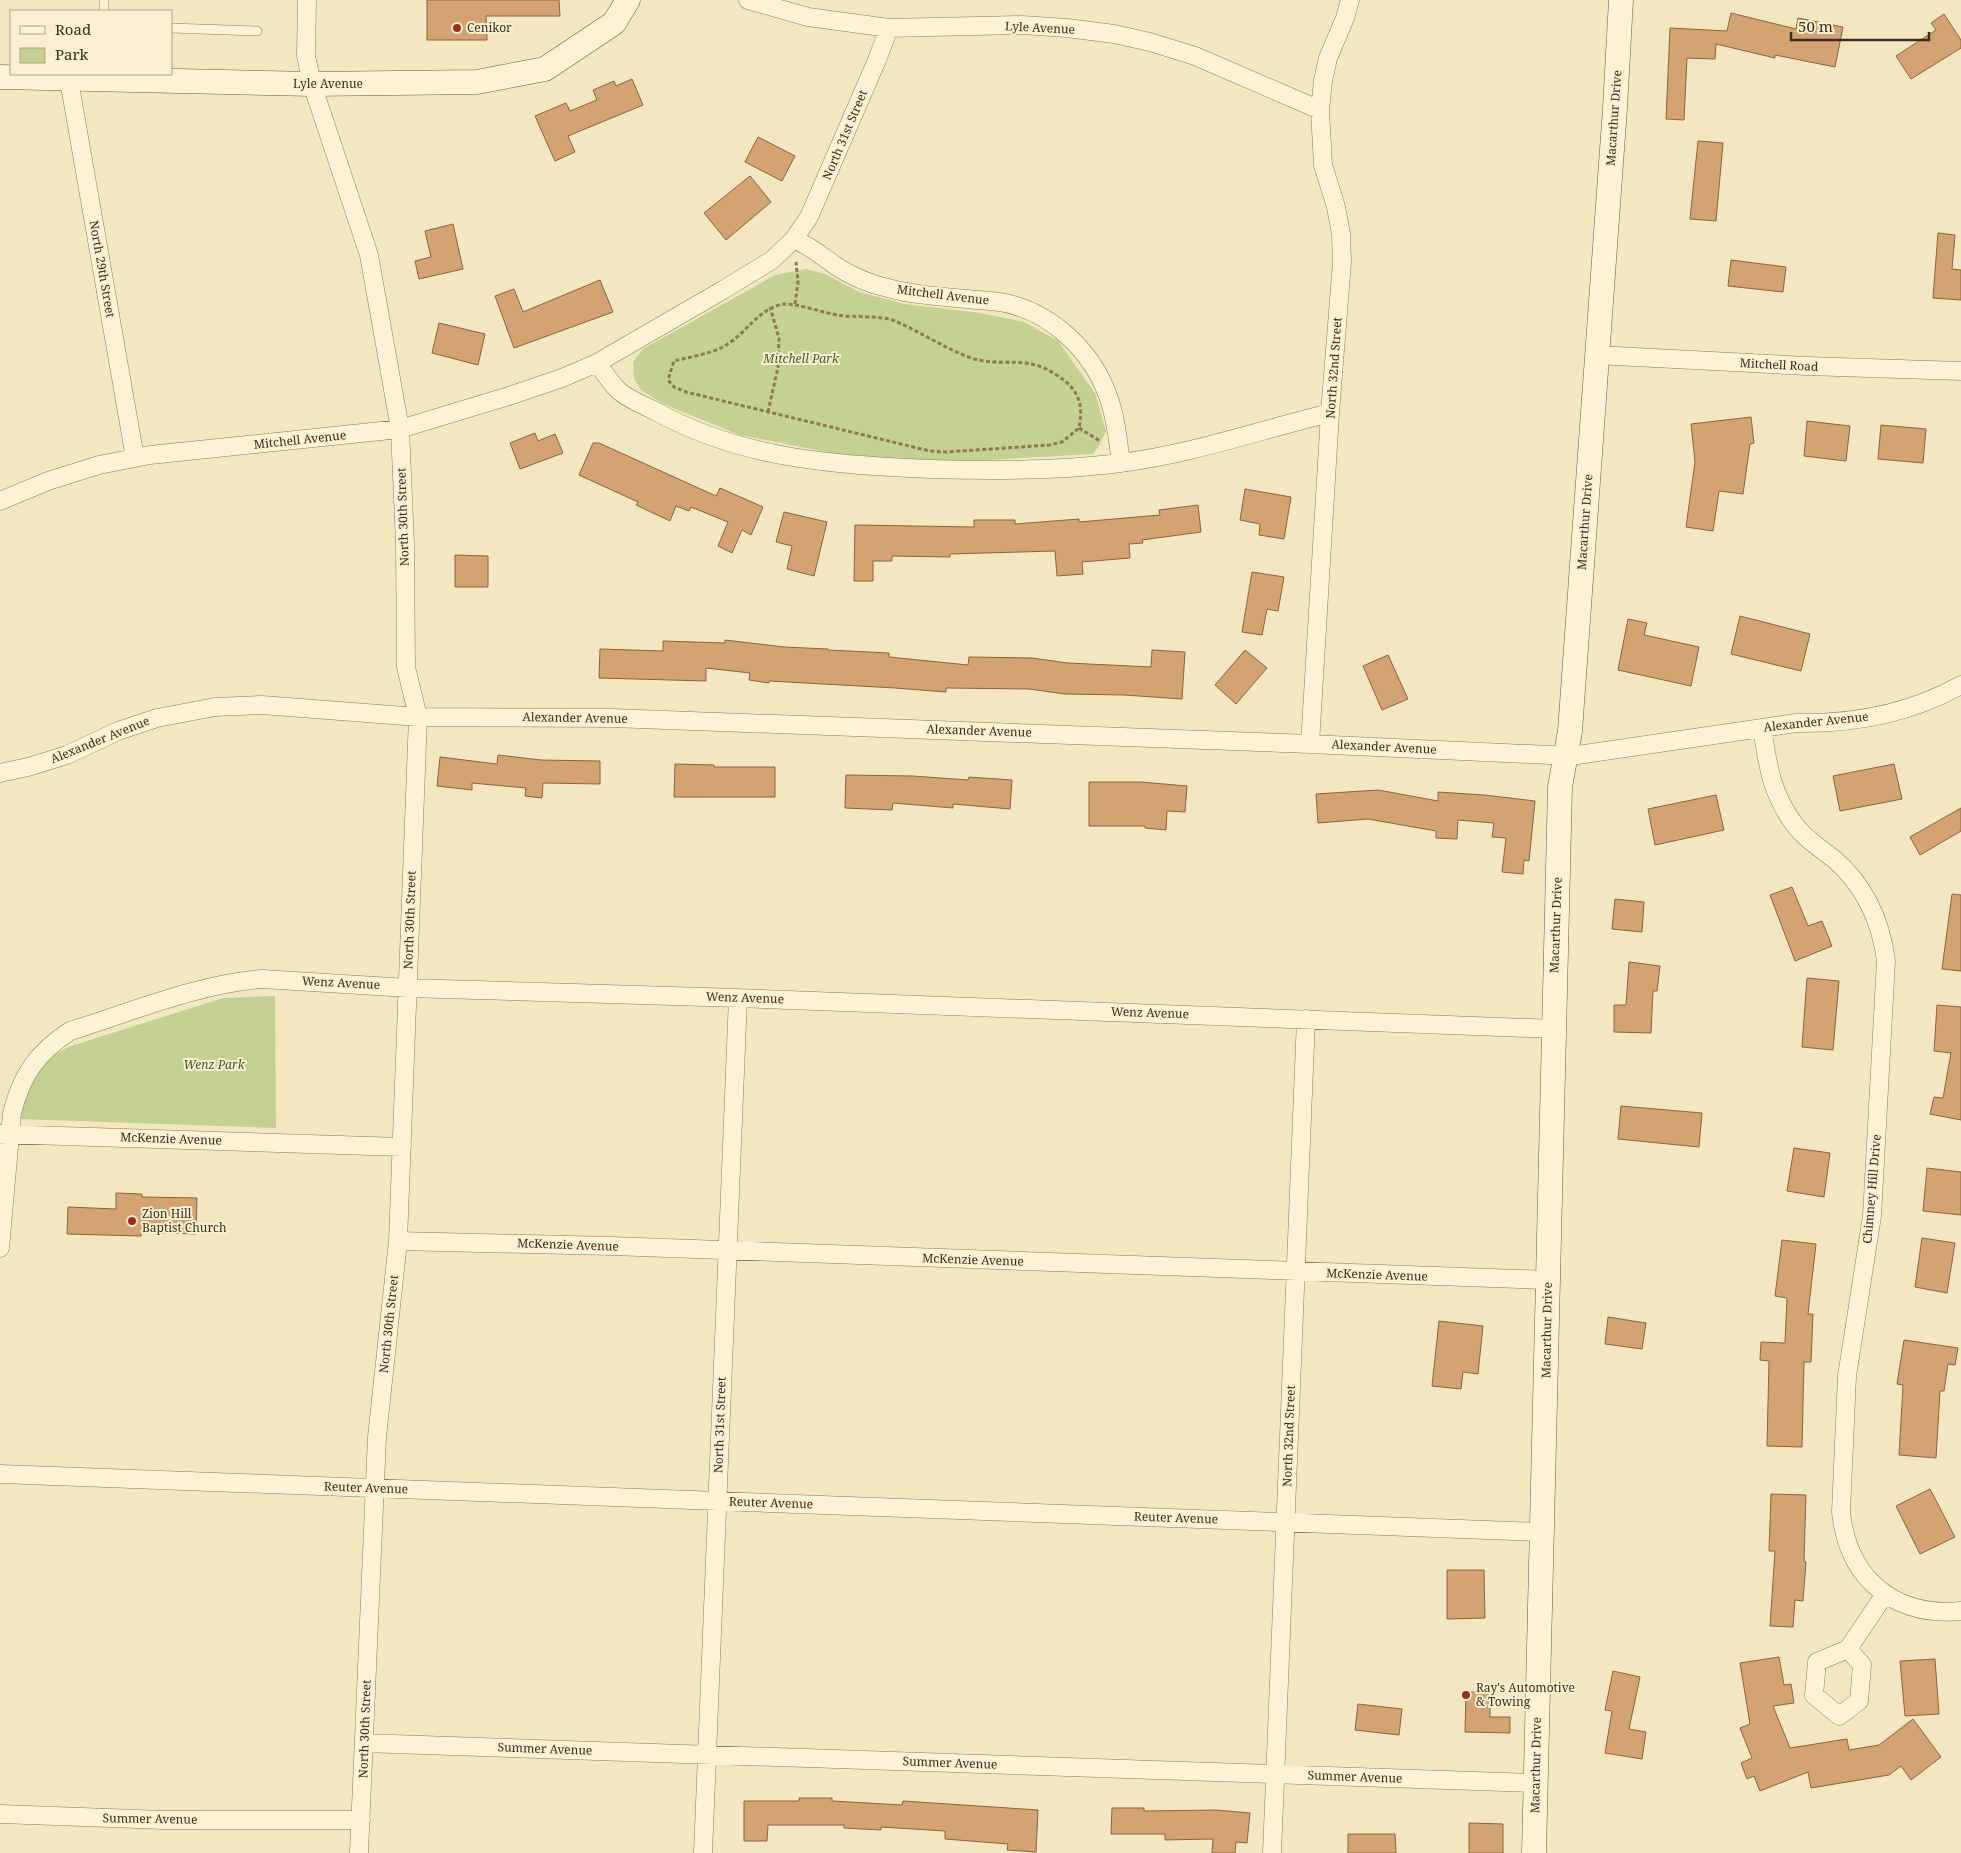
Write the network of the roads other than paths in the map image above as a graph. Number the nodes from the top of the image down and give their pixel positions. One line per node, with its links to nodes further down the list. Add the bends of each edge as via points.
1 (307, 0): 12 (street, North 30th Street, via 306,56)
2 (628, 0): 12 (main road, Lyle Avenue, via 614,22 545,69 477,82)
3 (748, 0): 7 (street, Lyle Avenue, via 808,17)
4 (1350, 0): 13 (street, North 32nd Street, via 1328,58)
5 (1621, 0): 15 (main road, Macarthur Drive)
6 (172, 28): 8 (lane)
7 (889, 28): 13 (street, Lyle Avenue, via 1022,25 1114,34 1195,56); 14 (street, North 31st Street, via 809,216)
8 (257, 31)
9 (102, 77): 11 (main road, Lyle Avenue); 12 (main road, Lyle Avenue)
10 (0, 78): 11 (main road, Lyle Avenue)
11 (69, 80): 20 (street, North 29th Street)
12 (312, 84): 19 (street, North 30th Street, via 369,255)
13 (1320, 110): 18 (street, North 32nd Street, via 1323,165 1336,207 1342,262)
14 (794, 238): 16 (street, Mitchell Avenue, via 772,260); 21 (street, Mitchell Avenue, via 837,266 888,288 921,295 1004,302 1055,325 1074,341 1098,373 1108,397)
15 (1596, 355): 17 (street, Mitchell Road); 27 (main road, Macarthur Drive)
16 (597, 362): 19 (street, Mitchell Avenue, via 562,378); 21 (street, via 619,392 670,419 701,433 784,457 860,466 977,470 1061,469)
17 (1961, 371)
18 (1330, 413): 21 (street, via 1188,451); 26 (street, North 32nd Street)
19 (400, 429): 20 (street, Mitchell Avenue); 24 (street, North 30th Street, via 406,667)
20 (135, 458): 22 (street, Mitchell Avenue, via 48,481)
21 (1122, 463)
22 (0, 501)
23 (1961, 685): 25 (street, Alexander Avenue, via 1923,703 1870,717)
24 (418, 716): 26 (street, Alexander Avenue, via 612,718); 28 (street, Alexander Avenue, via 262,705 215,707 157,718 118,731 66,755); 29 (street, North 30th Street)
25 (1762, 728): 27 (street, Alexander Avenue); 45 (street, Chimney Hill Drive, via 1770,777 1785,811 1817,848 1846,870 1866,896 1883,939 1886,961 1872,1216 1847,1376 1841,1512 1843,1532 1857,1565)
26 (1310, 744): 27 (street, Alexander Avenue)
27 (1566, 756): 32 (main road, Macarthur Drive, via 1560,787)
28 (0, 773)
29 (408, 988): 30 (street, Wenz Avenue); 33 (street, Wenz Avenue, via 262,979 238,981 211,986 70,1031 48,1047 26,1074); 34 (street, North 30th Street)
30 (738, 998): 31 (street, Wenz Avenue); 37 (street, North 31st Street)
31 (1306, 1019): 32 (street, Wenz Avenue); 38 (street, North 32nd Street)
32 (1554, 1029): 39 (main road, Macarthur Drive)
33 (5, 1134): 34 (street, McKenzie Avenue); 36 (street)
34 (402, 1147): 35 (street, North 30th Street)
35 (398, 1241): 37 (street, McKenzie Avenue); 41 (street, North 30th Street, via 377,1437)
36 (0, 1248)
37 (727, 1251): 38 (street, McKenzie Avenue); 42 (street, North 31st Street)
38 (1296, 1272): 39 (street, McKenzie Avenue); 43 (street, North 32nd Street)
39 (1548, 1280): 44 (main road, Macarthur Drive)
40 (0, 1474): 41 (street, Reuter Avenue)
41 (375, 1488): 42 (street, Reuter Avenue); 48 (street, North 30th Street)
42 (717, 1501): 43 (street, Reuter Avenue); 49 (street, North 31st Street)
43 (1285, 1523): 44 (street, Reuter Avenue); 50 (street, North 32nd Street)
44 (1542, 1532): 51 (main road, Macarthur Drive)
45 (1885, 1594): 46 (street, Chimney Hill Drive, via 1925,1611); 47 (street)
46 (1961, 1611)
47 (1848, 1648)
48 (364, 1743): 49 (street, Summer Avenue); 53 (street, North 30th Street)
49 (707, 1755): 50 (street, Summer Avenue); 55 (street, North 31st Street)
50 (1275, 1774): 51 (street, Summer Avenue); 56 (street, North 32nd Street)
51 (1536, 1783): 57 (main road, Macarthur Drive)
52 (0, 1814): 53 (street, Summer Avenue, via 164,1820)
53 (361, 1820): 54 (street, North 30th Street)
54 (360, 1853)
55 (703, 1853)
56 (1272, 1853)
57 (1534, 1853)

